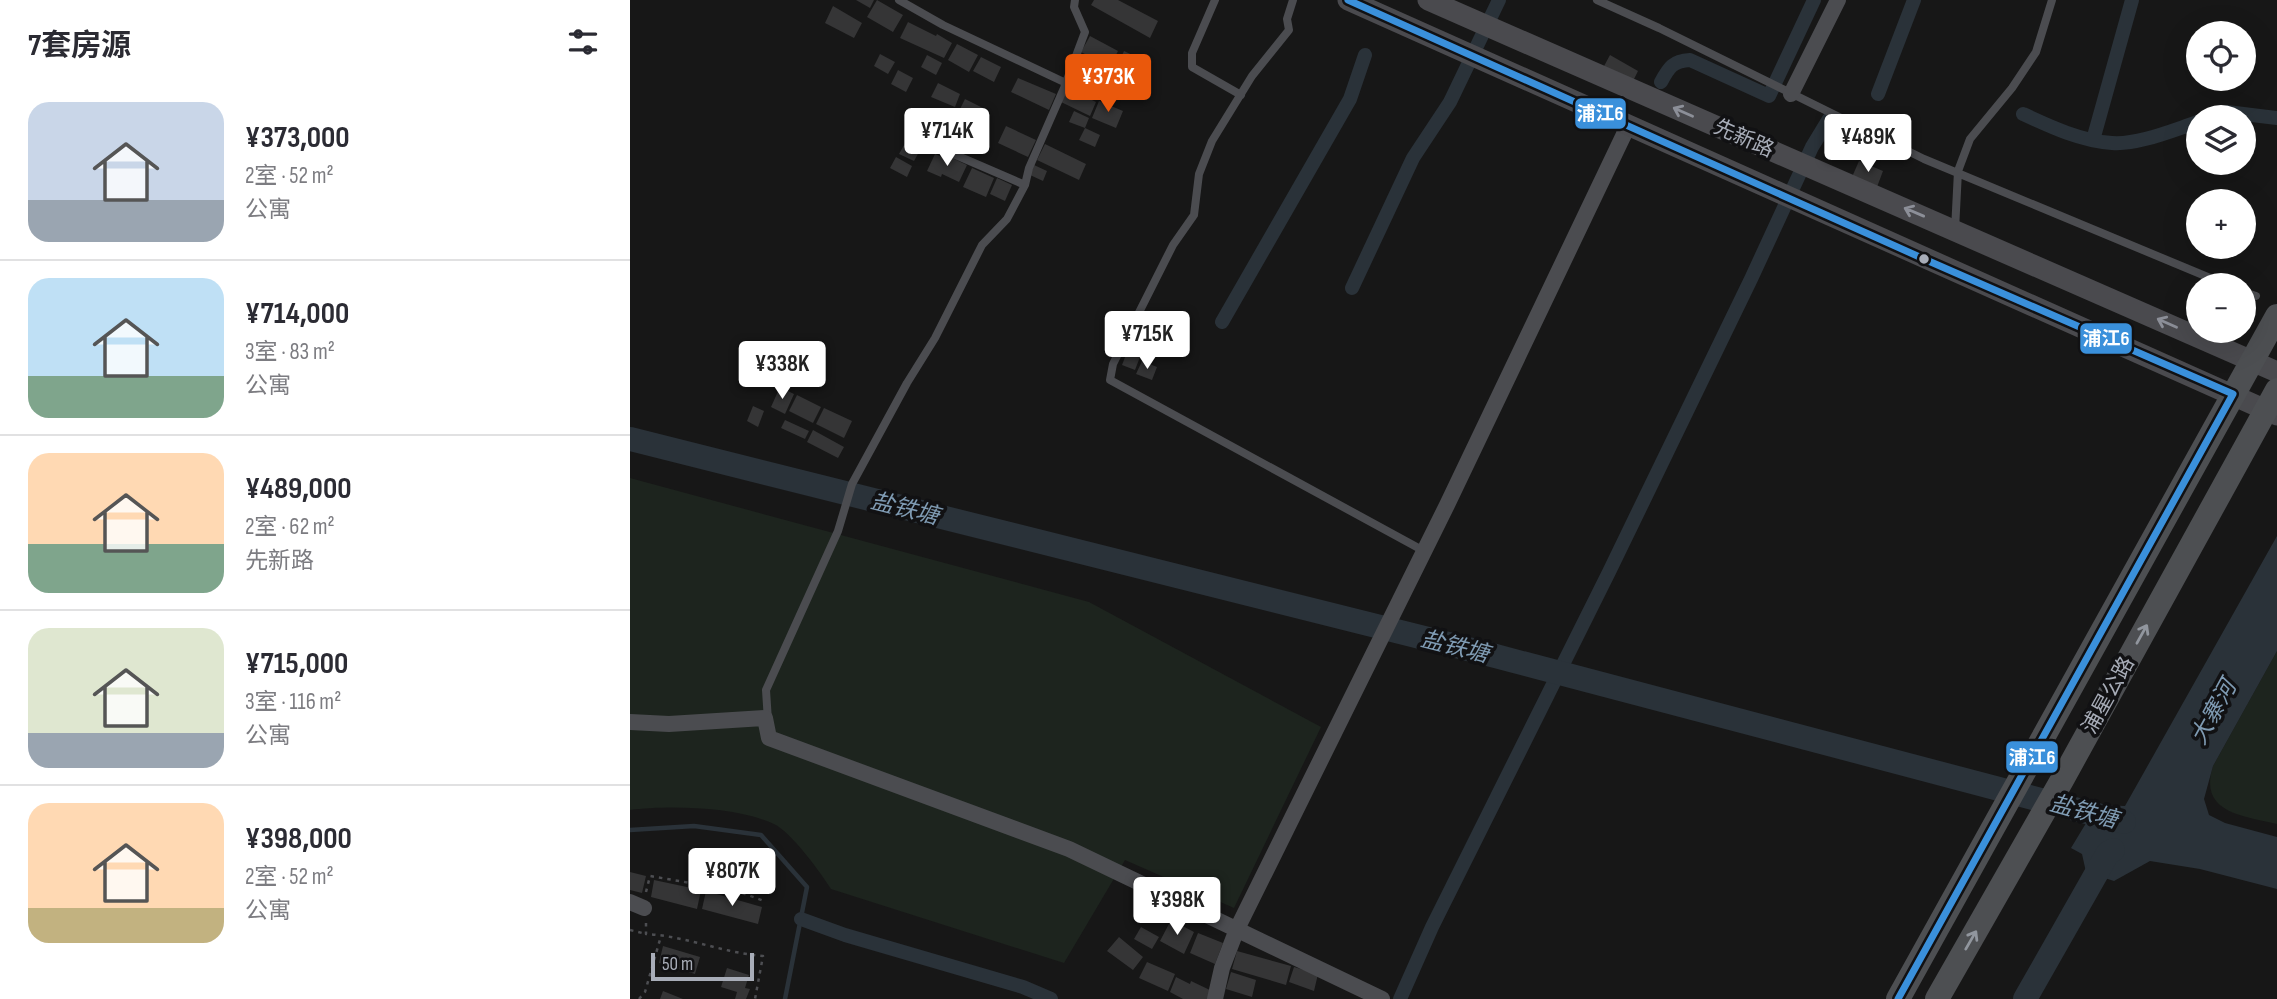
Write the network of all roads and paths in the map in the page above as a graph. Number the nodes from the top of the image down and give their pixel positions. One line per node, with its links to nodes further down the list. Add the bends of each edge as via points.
1 (900, 0): 10 (lane)
2 (1075, 0): 10 (lane, via 1085,32)
3 (1215, 0): 12 (lane, via 1192,53 1192,67)
4 (1293, 0): 12 (lane, via 1289,30)
5 (1348, 0): 13 (main road, 先新路)
6 (1428, 0): 17 (main road, 先新路, one-way to 6)
7 (1597, 0): 11 (lane)
8 (1838, 0): 11 (street)
9 (2052, 0): 15 (lane, via 2036,52 1970,139)
10 (1066, 83): 16 (lane)
11 (1791, 94): 15 (lane)
12 (1241, 95): 24 (lane, via 1212,141 1199,174 1194,215 1173,245 1112,364 1110,380)
13 (1628, 126): 22 (main road, 先新路); 24 (street)
14 (937, 147): 16 (lane)
15 (1958, 171): 17 (lane); 18 (lane)
16 (1024, 185): 26 (lane, via 1007,219 982,245 852,484 838,531 766,690)
17 (1955, 230): 20 (main road, 先新路, one-way to 17)
18 (2198, 273)
19 (2277, 316): 20 (main road, 浦星公路)
20 (2252, 360): 21 (main road, 先新路); 22 (main road, 浦星公路)
21 (2277, 372)
22 (2233, 394): 23 (main road, 先新路); 37 (main road, 浦星公路)
23 (2273, 405): 38 (main road, 浦星公路, one-way to 23)
24 (1424, 551): 29 (street)
25 (630, 722): 26 (street, via 765,718)
26 (769, 738): 29 (street, via 1069,849)
27 (764, 901): 28 (path, via 737,891 650,876)
28 (637, 905): 31 (path)
29 (1237, 929): 35 (street); 36 (street)
30 (630, 930): 31 (path)
31 (646, 934): 32 (path)
32 (661, 935): 33 (path); 34 (path, via 762,956)
33 (639, 999)
34 (755, 999)
35 (1215, 999)
36 (1382, 999)
37 (1898, 999)
38 (1937, 999)

